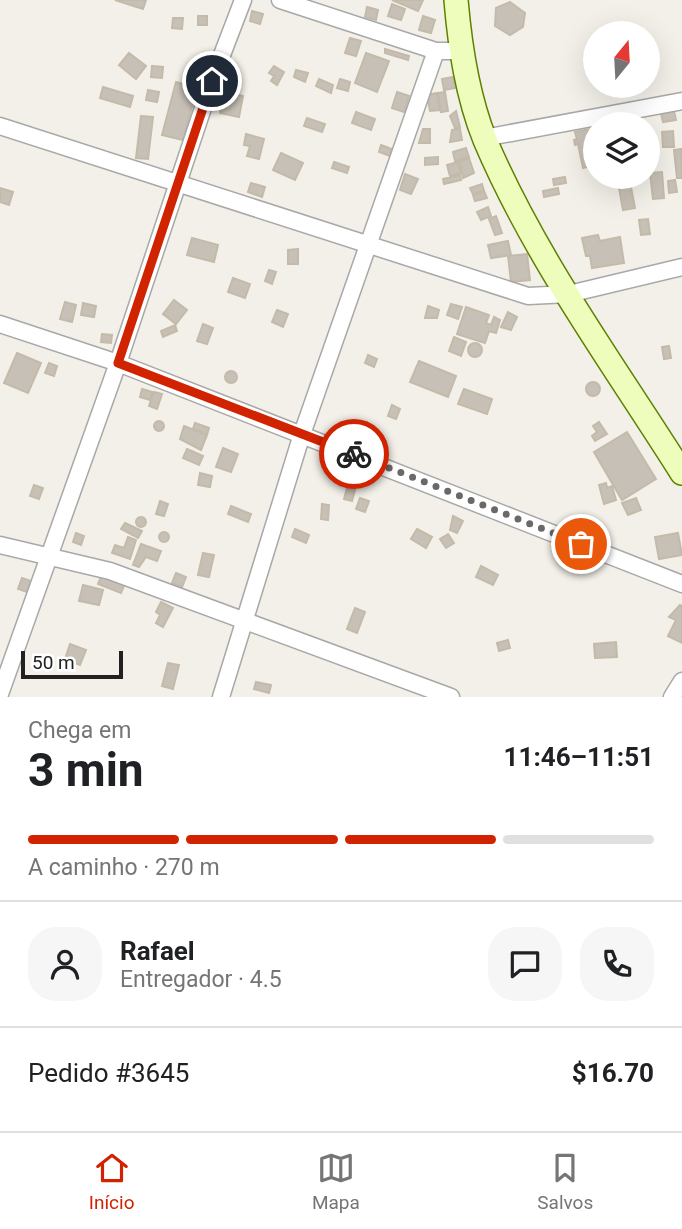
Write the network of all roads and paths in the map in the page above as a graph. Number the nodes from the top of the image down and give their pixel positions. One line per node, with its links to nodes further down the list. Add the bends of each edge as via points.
1 (243, 0): 9 (street)
2 (280, 0): 4 (street)
3 (456, 0): 5 (main road)
4 (436, 51): 5 (street); 10 (street)
5 (460, 51): 8 (main road)
6 (682, 102): 8 (street)
7 (0, 126): 9 (street)
8 (484, 138): 12 (main road, via 529,233)
9 (178, 186): 10 (street); 14 (street)
10 (367, 244): 12 (street, via 528,296); 15 (street)
11 (682, 267): 12 (street)
12 (569, 294): 16 (main road)
13 (0, 324): 14 (street)
14 (118, 363): 15 (street); 18 (street)
15 (302, 434): 19 (street); 20 (street)
16 (682, 473)
17 (0, 545): 18 (street)
18 (50, 555): 20 (street, via 110,571); 22 (street)
19 (682, 584)
20 (246, 620): 23 (street); 24 (street)
21 (682, 681): 25 (street)
22 (0, 694)
23 (220, 697)
24 (451, 697)
25 (672, 697)

